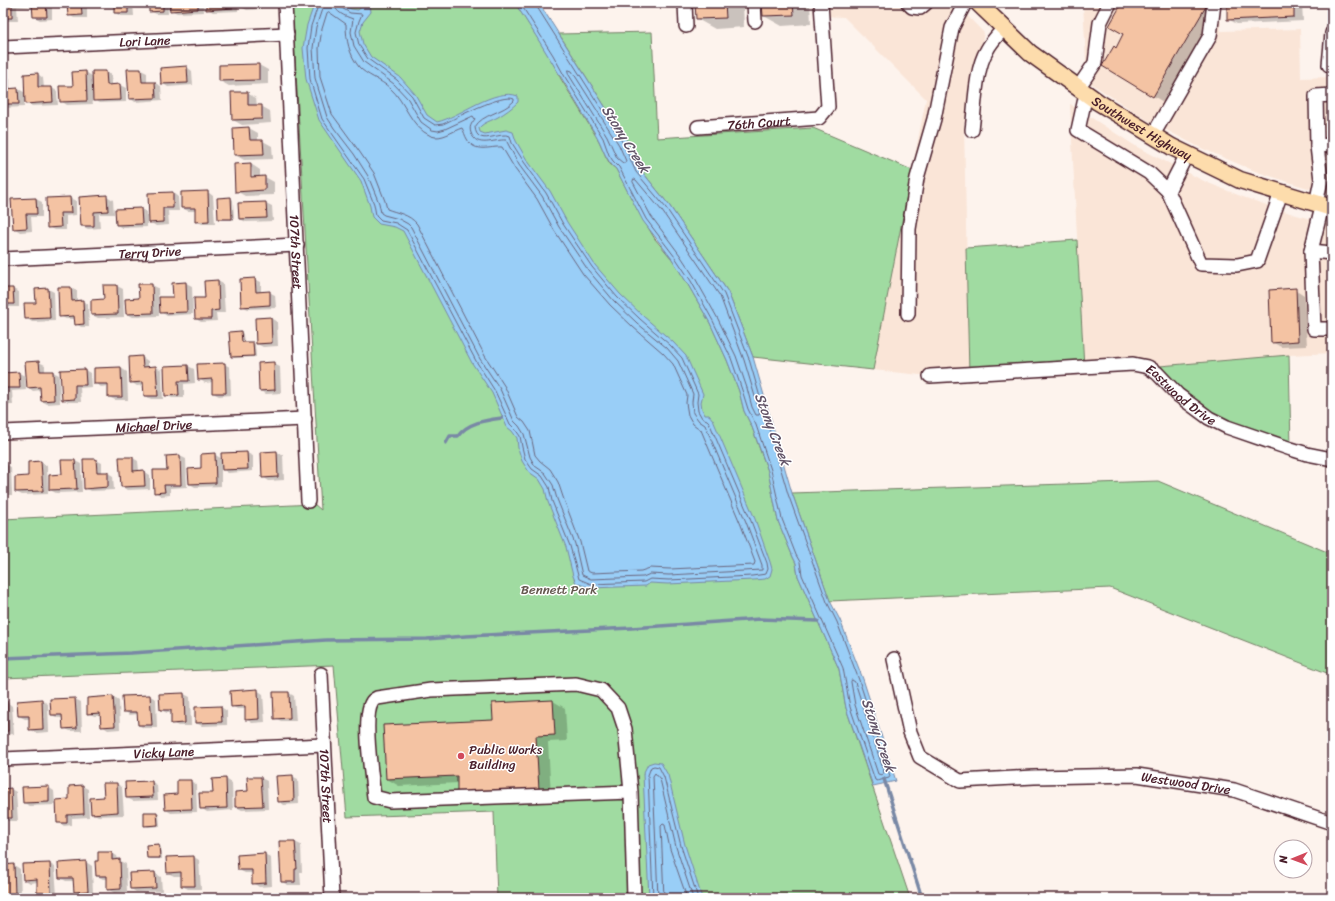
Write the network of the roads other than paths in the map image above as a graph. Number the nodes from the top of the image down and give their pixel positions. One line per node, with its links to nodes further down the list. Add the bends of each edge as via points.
1 (285, 3): 15 (street, 107th Street)
2 (685, 3): 12 (street)
3 (754, 3): 11 (street)
4 (821, 3): 20 (street, 76th Court, via 828,107 819,118)
5 (908, 3): 6 (street, via 912,7 920,8)
6 (926, 3)
7 (964, 3): 33 (street, via 952,28 934,119 917,178 909,229)
8 (978, 3): 13 (main road, Southwest Highway)
9 (1110, 3): 18 (street, via 1100,23 1095,63)
10 (1214, 3): 22 (street, via 1210,36)
11 (755, 21)
12 (686, 26)
13 (1004, 28): 18 (main road, Southwest Highway, via 1030,53); 21 (street, via 986,51 981,62)
14 (1332, 33): 17 (street, via 1329,65)
15 (287, 34): 16 (street, Lori Lane); 29 (street, 107th Street)
16 (3, 47)
17 (1332, 65)
18 (1082, 91): 22 (main road, Southwest Highway); 26 (street, via 1078,130 1149,173)
19 (1332, 95): 24 (street, via 1316,96)
20 (698, 127)
21 (972, 130)
22 (1153, 136): 25 (main road, Southwest Highway)
23 (1332, 145): 24 (street)
24 (1317, 146): 28 (street)
25 (1187, 154): 26 (street); 27 (main road, Southwest Highway, via 1240,180)
26 (1168, 191): 27 (street, via 1201,264 1230,265 1257,261)
27 (1282, 193): 28 (main road, Southwest Highway)
28 (1323, 206): 30 (street)
29 (297, 245): 32 (street, Terry Drive); 36 (street, 107th Street)
30 (1311, 251): 31 (street); 34 (street, via 1314,329)
31 (1332, 253)
32 (3, 259)
33 (908, 314)
34 (1332, 329)
35 (930, 376): 38 (street, Eastwood Drive, via 1133,364 1148,367 1178,395 1209,418 1227,427 1291,449)
36 (305, 419): 37 (street, Michael Drive); 39 (street, 107th Street)
37 (3, 432)
38 (1332, 459)
39 (308, 501)
40 (894, 659): 45 (street, Westwood Drive, via 910,732 920,757 960,781 1138,775 1234,790)
41 (321, 674): 42 (street, 107th Street)
42 (324, 744): 43 (street, Vicky Lane); 46 (street, 107th Street)
43 (3, 759)
44 (631, 792): 44 (street, via 625,729 618,708 601,690 576,684 431,690 377,698 372,702 368,714 374,798 390,801); 47 (street)
45 (1332, 823)
46 (332, 898)
47 (634, 898)

